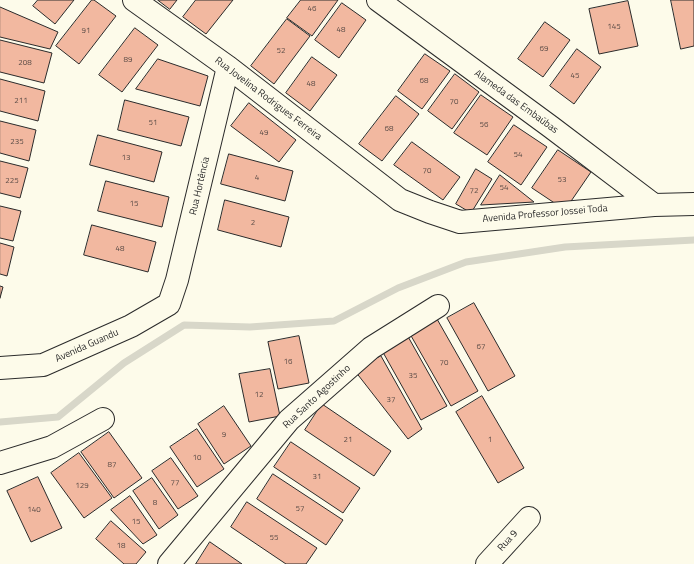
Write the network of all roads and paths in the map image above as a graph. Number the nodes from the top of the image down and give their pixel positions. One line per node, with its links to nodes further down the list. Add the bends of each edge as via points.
1 (134, 0): 3 (street, Rua Jovelina Rodrigues Ferreira)
2 (381, 1): 6 (street, Alameda das Embaúbas)
3 (228, 67): 4 (street, Rua Jovelina Rodrigues Ferreira); 7 (street, Rua Hortência)
4 (400, 200): 6 (street, Avenida Professor Jossei Toda, via 460,222)
5 (694, 204): 6 (street, Avenida Professor Jossei Toda)
6 (654, 205)
7 (169, 304): 9 (street, Avenida Guandu, via 131,326 43,366)
8 (438, 306): 13 (street, Rua Santo Agostinho, via 371,348 289,420)
9 (0, 368)
10 (103, 419): 11 (street, via 52,447)
11 (0, 463)
12 (529, 518): 14 (street, Rua 9)
13 (169, 564)
14 (488, 564)

